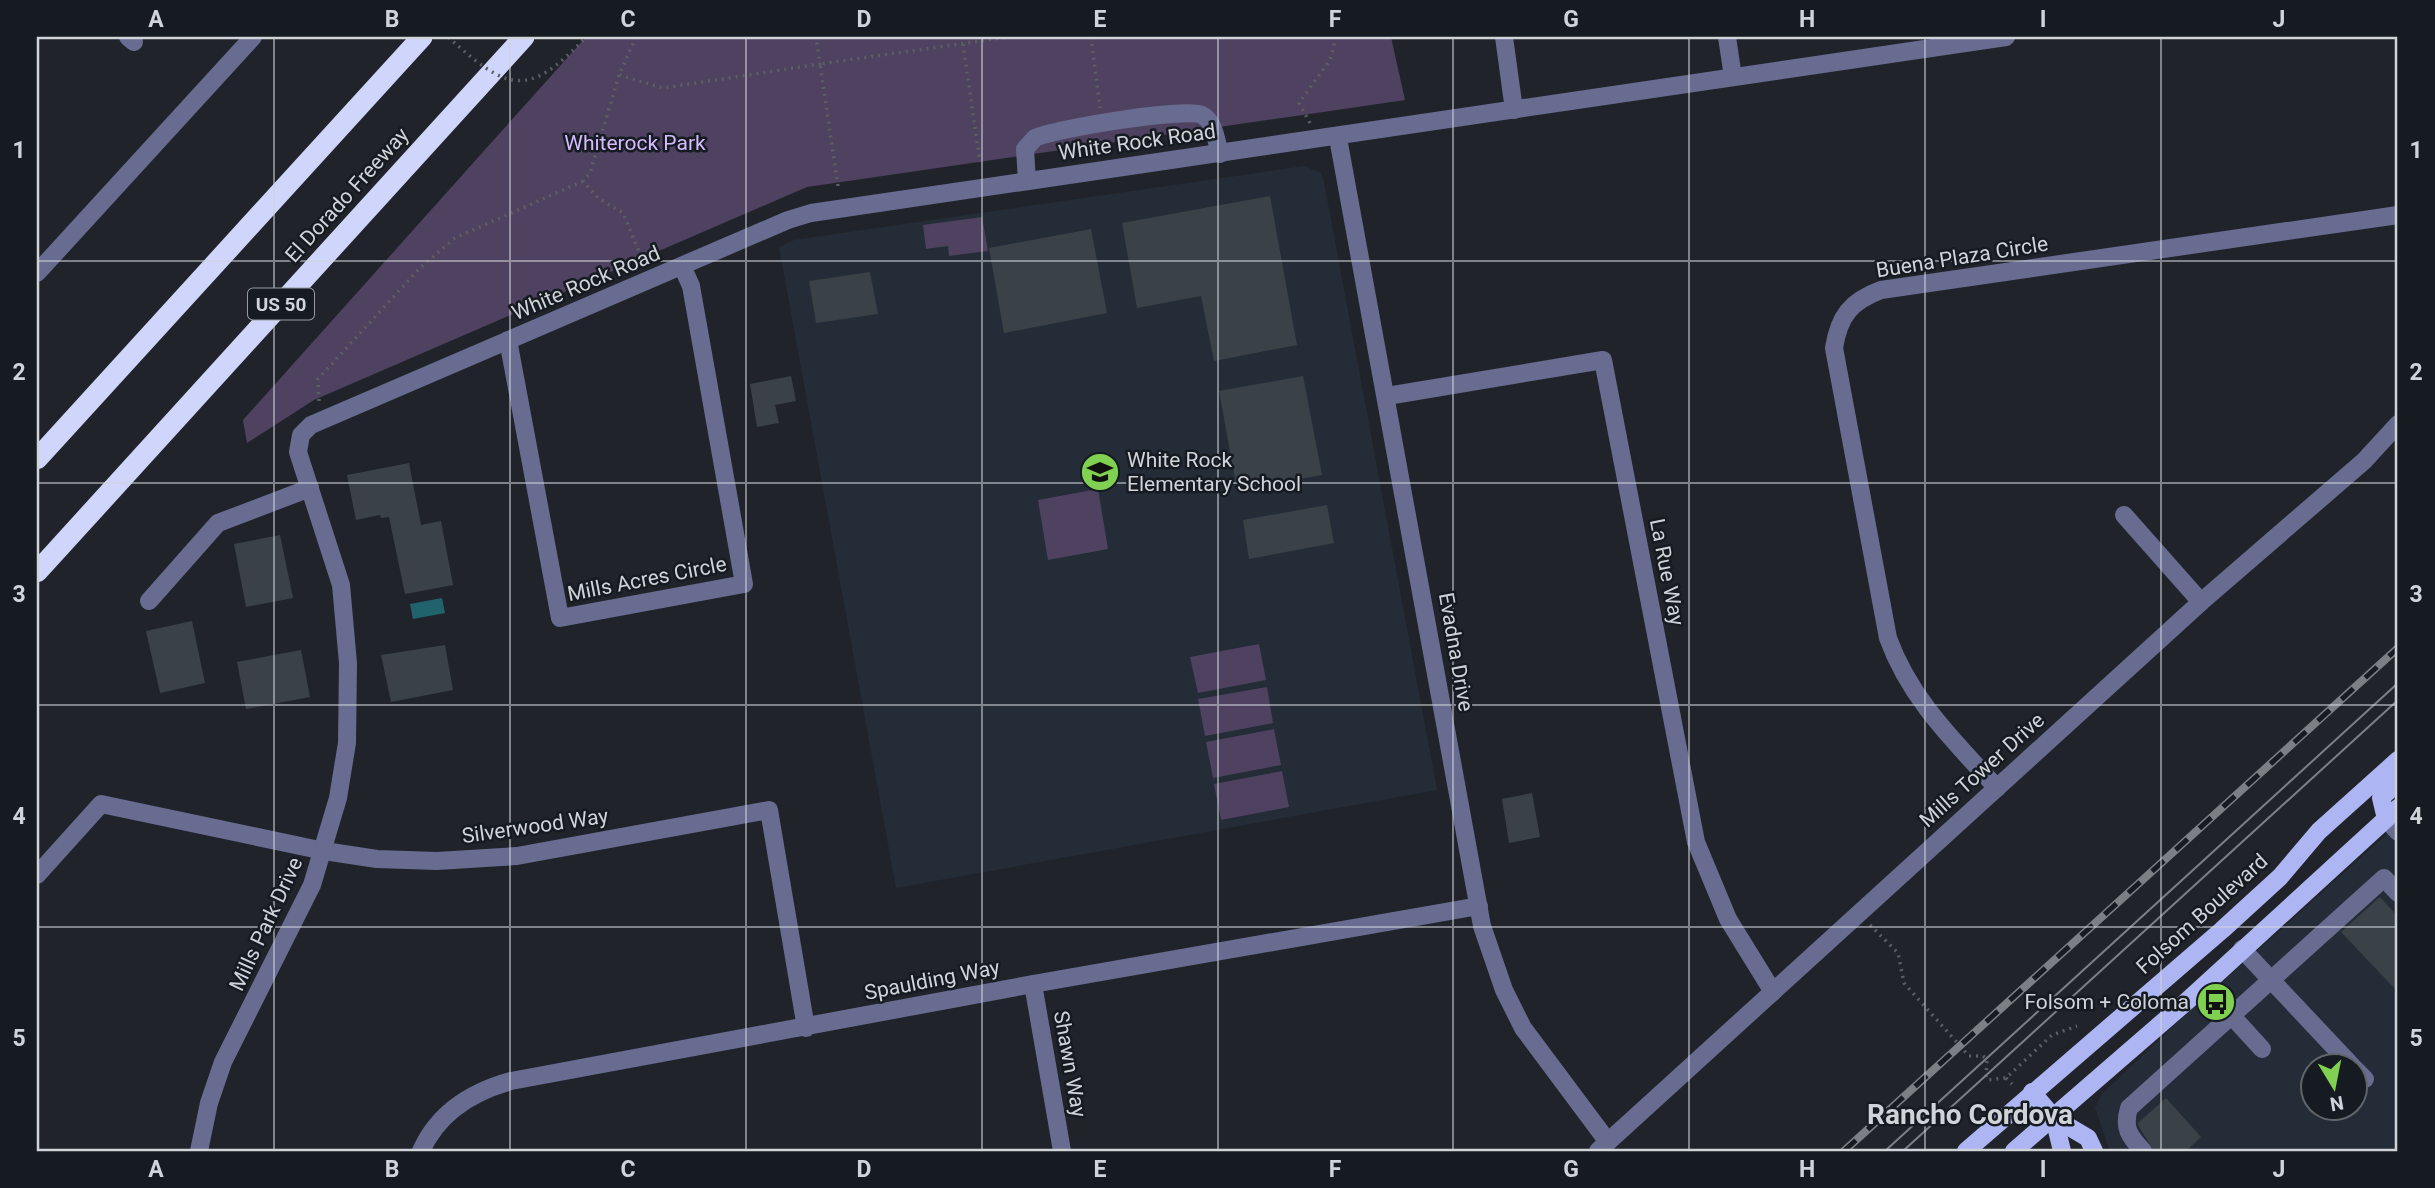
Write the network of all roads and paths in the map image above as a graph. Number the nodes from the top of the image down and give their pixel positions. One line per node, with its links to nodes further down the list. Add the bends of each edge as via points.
1 (253, 37): 31 (street)
2 (422, 37): 37 (highway)
3 (448, 37): 5 (path, bridge, via 485,70 516,80 533,79 552,70)
4 (524, 37): 40 (highway, El Dorado Freeway / US 50)
5 (586, 37)
6 (636, 37): 17 (path)
7 (816, 37): 16 (path)
8 (962, 37): 15 (path)
9 (1007, 37): 15 (path)
10 (1091, 37): 20 (path)
11 (1336, 37): 21 (path, via 1330,60 1299,103)
12 (1504, 37): 19 (street)
13 (1727, 37): 18 (street)
14 (2007, 37): 18 (street, White Rock Road)
15 (963, 43): 16 (path); 24 (path)
16 (820, 64): 17 (path, via 663,88); 27 (path)
17 (619, 75): 25 (path, via 590,173)
18 (1733, 77): 19 (street, White Rock Road)
19 (1514, 110): 22 (street, White Rock Road)
20 (1101, 114)
21 (1307, 117)
22 (1338, 138): 23 (street, White Rock Road); 33 (street, Evadna Drive)
23 (1220, 153): 26 (street, White Rock Road); 26 (street, via 1211,124 1199,113 1151,116 1035,138 1025,149)
24 (979, 162)
25 (583, 181): 29 (path, via 598,198 623,213); 34 (path, via 455,238 420,268 318,379)
26 (1027, 181): 30 (street, White Rock Road, via 811,213)
27 (838, 186)
28 (2398, 215): 45 (street, Buena Plaza Circle, via 1881,290 1862,297 1847,310 1837,328 1834,348 1888,638 1916,696)
29 (643, 261)
30 (682, 267): 32 (street, White Rock Road); 32 (street, Mills Acres Circle, via 691,286 744,584 560,618)
31 (37, 273)
32 (508, 340): 35 (street, White Rock Road)
33 (1387, 396): 50 (street, Evadna Drive); 55 (street, La Rue Way, via 1603,360 1696,842 1728,919)
34 (319, 401)
35 (311, 425): 38 (street, Mills Park Drive, via 301,435 298,452)
36 (2398, 425): 42 (street, Mills Tower Drive, via 2364,461)
37 (37, 459)
38 (310, 488): 41 (street, via 218,523); 47 (street, Mills Park Drive, via 341,585 348,663 347,743)
39 (2124, 515): 42 (street)
40 (37, 572)
41 (149, 601)
42 (2201, 602): 45 (street, Mills Tower Drive)
43 (2398, 760): 63 (main road, Folsom Boulevard, via 2319,831 2280,877 2222,930)
44 (2398, 782): 46 (main road, via 2381,798)
45 (1997, 788): 51 (street, Mills Tower Drive)
46 (2394, 820): 52 (main road)
47 (324, 851): 48 (street, Silverwood Way, via 101,804); 58 (street, Silverwood Way, via 377,859 477,860 769,810); 66 (street, Mills Park Drive, via 301,911 223,1062)
48 (37, 875)
49 (2398, 893): 53 (street, via 2384,878)
50 (1479, 906): 54 (street, Spaulding Way); 65 (street, Evadna Drive, via 1504,990 1523,1028)
51 (1858, 914): 55 (street, Mills Tower Drive); 61 (path, via 1898,953 1904,983 1969,1056 1987,1059 1988,1080)
52 (2242, 949): 53 (street); 64 (main road)
53 (2271, 979): 56 (street); 60 (street)
54 (1033, 984): 58 (street, Spaulding Way); 68 (street, Shawn Way)
55 (1773, 992): 65 (street, Mills Tower Drive)
56 (2231, 1015): 59 (street); 73 (street, via 2129,1108 2124,1123)
57 (2077, 1026): 61 (path, via 2052,1035)
58 (806, 1028): 67 (street, Spaulding Way, via 490,1087 453,1108)
59 (2262, 1049)
60 (2339, 1052)
61 (2006, 1078): 62 (path)
62 (2012, 1084)
63 (2032, 1092): 64 (main road); 69 (main road, Folsom Boulevard)
64 (2054, 1118): 70 (main road); 71 (main road); 72 (main road, via 2088,1138)
65 (1603, 1147)
66 (199, 1151)
67 (421, 1151)
68 (1062, 1151)
69 (1966, 1151)
70 (2014, 1151)
71 (2062, 1151)
72 (2094, 1151)
73 (2143, 1151)

